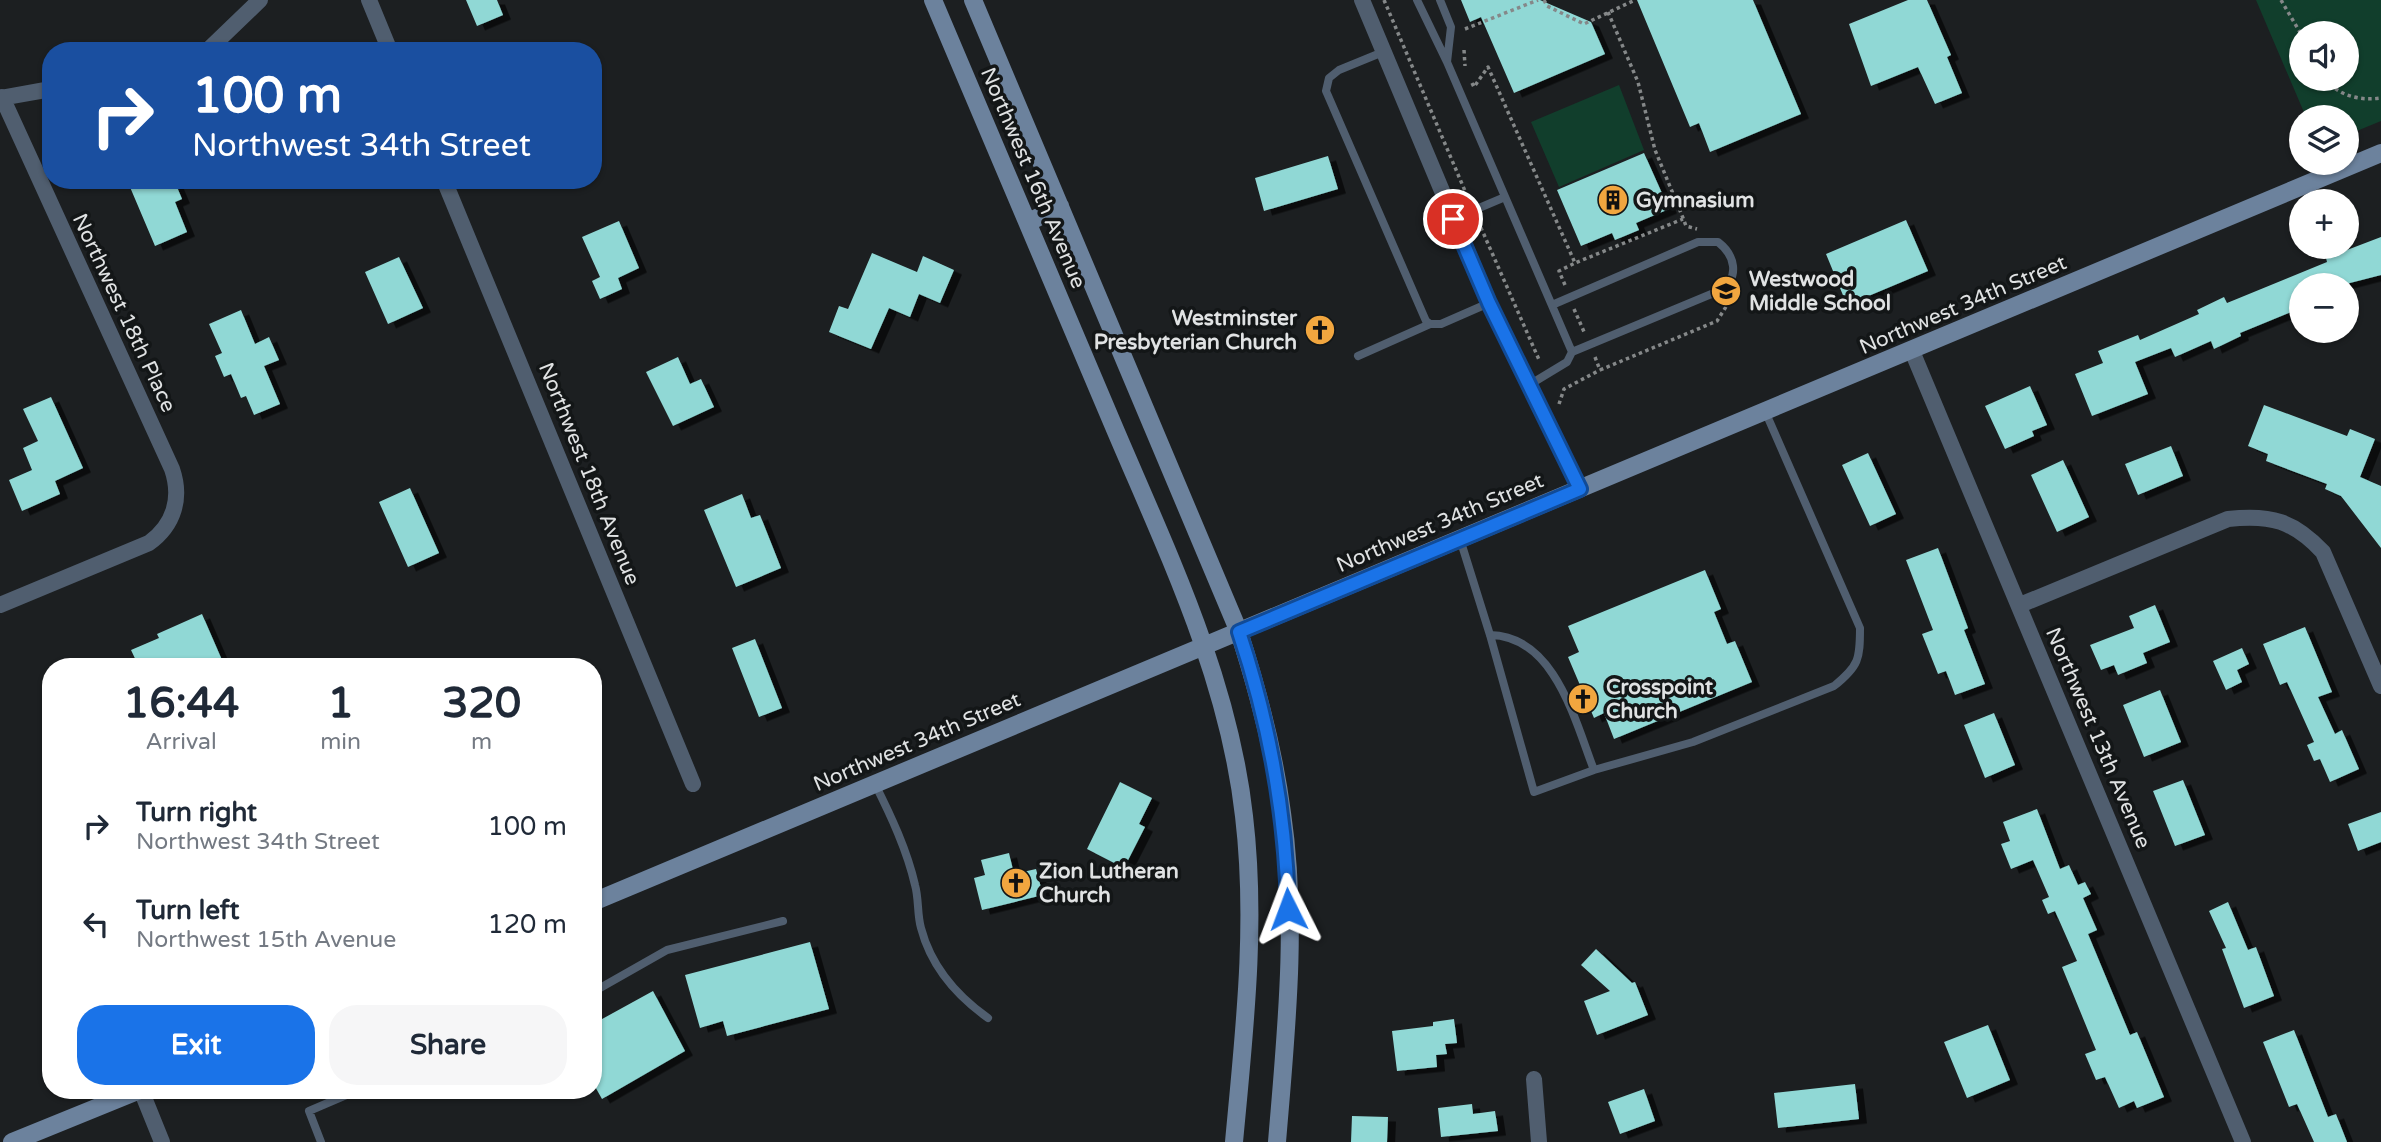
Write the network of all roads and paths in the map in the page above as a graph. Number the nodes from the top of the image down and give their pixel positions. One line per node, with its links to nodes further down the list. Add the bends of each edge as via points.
1 (260, 0): 14 (street)
2 (369, 0): 15 (street)
3 (933, 0): 30 (main road, Northwest 16th Avenue)
4 (973, 0): 27 (main road, Northwest 16th Avenue)
5 (1362, 0): 16 (street)
6 (1417, 0): 17 (lane)
7 (1440, 0): 17 (lane, via 1451,27)
8 (1538, 0): 29 (path, via 1463,30 1465,66 1474,86 1488,67 1575,263)
9 (1544, 0): 12 (path, via 1547,6 1584,24)
10 (1635, 0): 12 (path)
11 (2281, 0): 13 (path)
12 (1608, 12): 29 (path, via 1638,82 1655,149)
13 (2293, 21)
14 (216, 42)
15 (386, 42)
16 (1383, 52): 28 (street); 34 (lane, via 1339,70 1329,78 1326,91 1423,317)
17 (1447, 62): 26 (lane)
18 (42, 90): 20 (street)
19 (2341, 91): 21 (path, via 2368,100)
20 (1, 97): 23 (street, Northwest 18th Place)
21 (2381, 98)
22 (2381, 153): 35 (main road, Northwest 34th Street)
23 (42, 186)
24 (43, 189): 44 (street, Northwest 18th Place, via 172,468 177,496 167,526 149,543)
25 (448, 189): 51 (street, Northwest 18th Avenue)
26 (1506, 197): 28 (lane); 33 (lane)
27 (1060, 206): 30 (main road); 46 (main road, Northwest 16th Avenue)
28 (1453, 219): 32 (street)
29 (1683, 219): 31 (path)
30 (1029, 222): 48 (main road, Northwest 16th Avenue)
31 (1686, 226)
32 (1489, 303): 34 (lane, via 1441,324); 39 (street)
33 (1552, 305): 36 (lane); 36 (lane, via 1698,242 1718,242 1731,256 1730,284)
34 (1430, 324): 37 (lane)
35 (1912, 351): 41 (main road, Northwest 34th Street); 45 (street, Northwest 13th Avenue)
36 (1572, 352): 39 (lane, via 1567,362)
37 (1358, 356)
38 (1600, 370): 40 (path, via 1560,393)
39 (1529, 385): 42 (street)
40 (1561, 411)
41 (1765, 411): 42 (main road, Northwest 34th Street); 50 (lane, via 1860,628 1860,655 1853,670 1834,686 1693,742)
42 (1580, 489): 43 (main road, Northwest 34th Street)
43 (1460, 539): 46 (main road, Northwest 34th Street); 47 (lane)
44 (0, 605)
45 (2020, 605): 49 (street, via 2228,519 2255,516 2287,524 2323,552); 67 (street, Northwest 13th Avenue)
46 (1239, 632): 48 (main road, Northwest 34th Street); 65 (main road, Northwest 16th Avenue, via 1271,746 1283,815 1289,947)
47 (1490, 635): 50 (lane, via 1505,635 1543,659 1558,681); 50 (lane, via 1534,792)
48 (1205, 645): 52 (main road, Northwest 34th Street); 64 (main road, Northwest 16th Avenue, via 1233,751 1249,881 1247,1008)
49 (2381, 686)
50 (1594, 770)
51 (693, 784)
52 (875, 784): 53 (main road, Northwest 34th Street); 56 (lane, via 894,822 915,885 921,929 939,970 966,1003)
53 (602, 898)
54 (783, 921): 55 (lane, via 667,950)
55 (602, 987)
56 (988, 1018)
57 (1534, 1079): 66 (street)
58 (119, 1099): 61 (main road)
59 (145, 1099): 62 (street)
60 (337, 1099): 63 (lane, via 309,1111)
61 (12, 1142)
62 (162, 1142)
63 (321, 1142)
64 (1234, 1142)
65 (1277, 1142)
66 (1539, 1142)
67 (2243, 1142)

